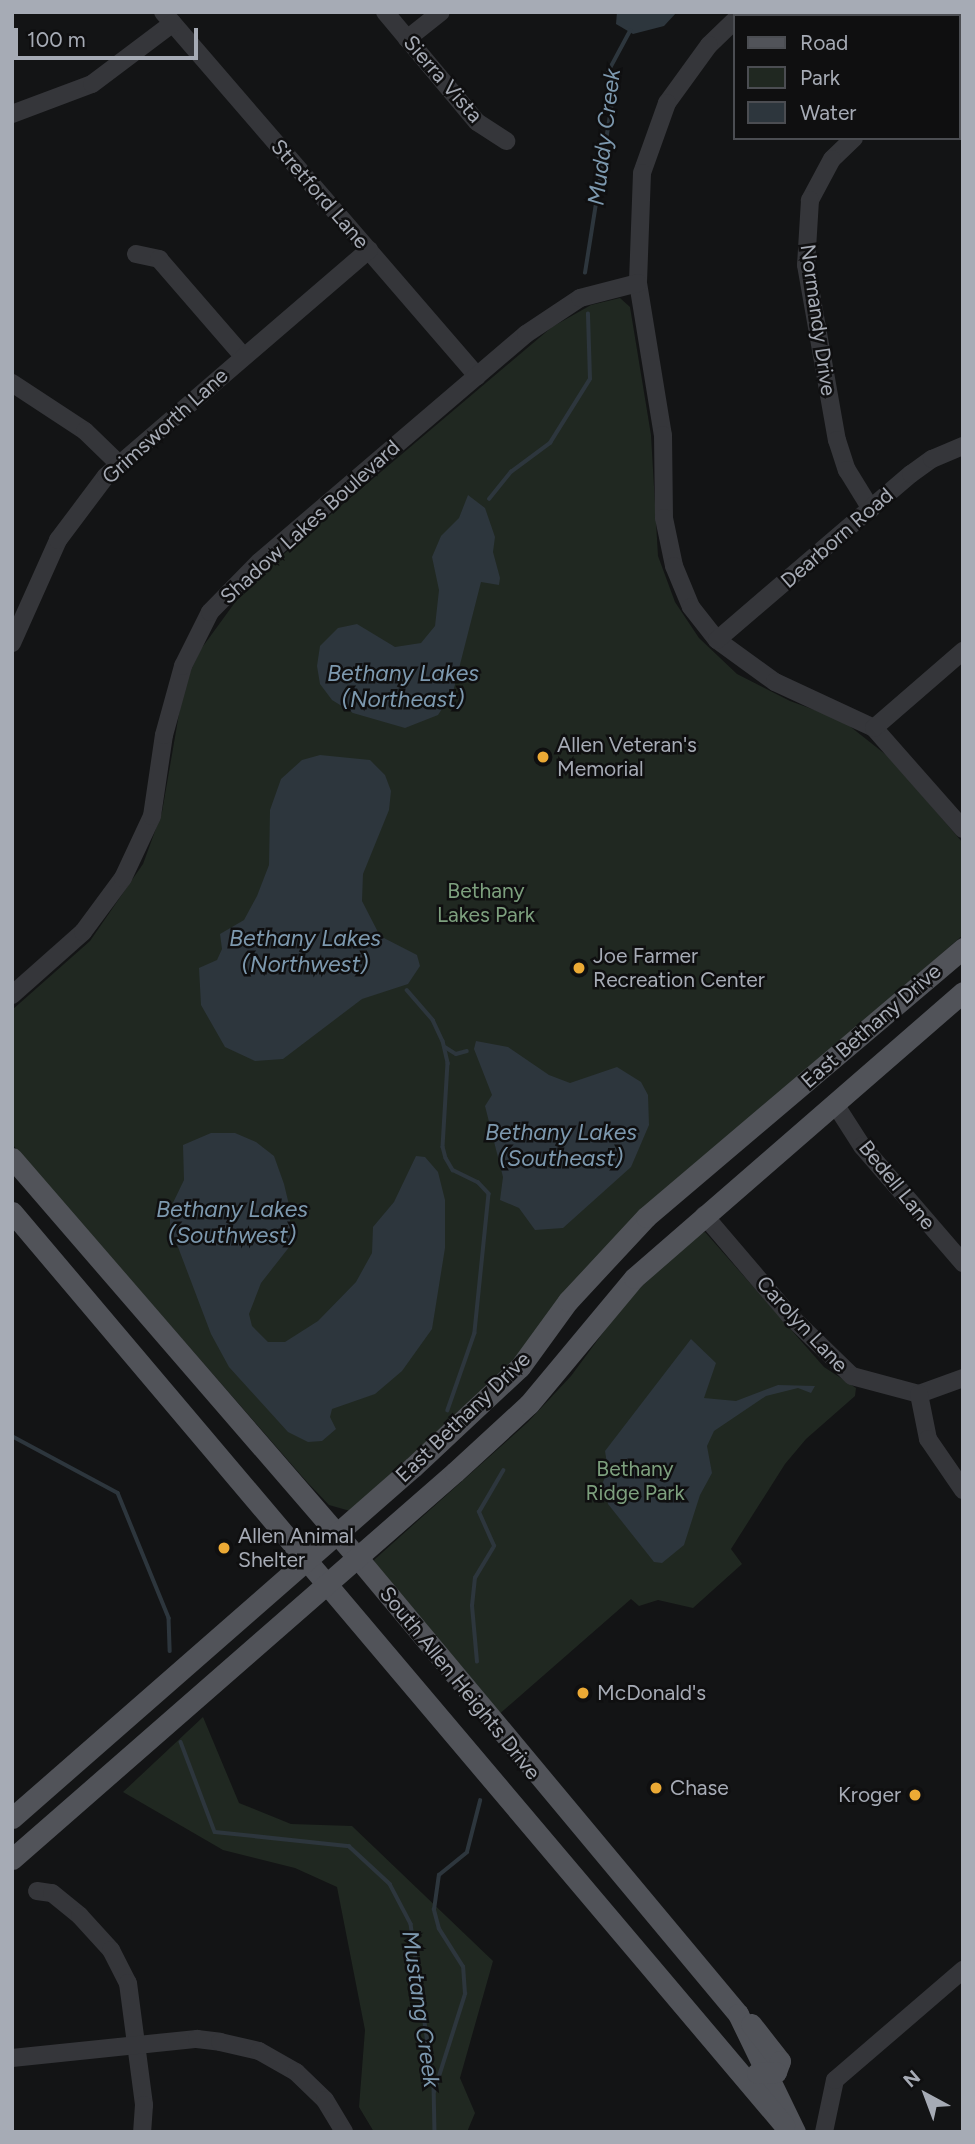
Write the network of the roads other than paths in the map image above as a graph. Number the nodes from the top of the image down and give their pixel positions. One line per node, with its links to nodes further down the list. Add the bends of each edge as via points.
1 (385, 12): 5 (street, Sierra Vista)
2 (440, 12): 5 (street)
3 (168, 18): 6 (street, via 93,85); 9 (street, Stretford Lane)
4 (734, 21): 11 (street, via 694,64 658,122 642,173)
5 (408, 39): 8 (street, Sierra Vista, via 477,122)
6 (12, 114)
7 (852, 140): 17 (street, Normandy Drive, via 832,159 810,200 806,265 837,440 847,470)
8 (506, 141)
9 (369, 250): 12 (street, Grimsworth Lane); 13 (street, Stretford Lane)
10 (136, 254): 12 (street, via 159,259)
11 (638, 283): 13 (street, Shadow Lakes Boulevard, via 580,298 526,334); 18 (street, via 663,435 668,544 684,595)
12 (243, 356): 16 (street, Grimsworth Lane)
13 (477, 376): 24 (street, Shadow Lakes Boulevard, via 259,562 210,612 183,666 164,736 152,816 123,878 83,932)
14 (12, 383): 16 (street, via 98,441)
15 (963, 446): 17 (street, Dearborn Road, via 932,459)
16 (118, 463): 19 (street, Grimsworth Lane, via 58,540)
17 (871, 509): 18 (street, Dearborn Road)
18 (717, 640): 21 (street, via 775,682)
19 (12, 643)
20 (963, 651): 21 (street)
21 (874, 728): 22 (street)
22 (963, 829)
23 (963, 948): 26 (main road, East Bethany Drive)
24 (14, 988)
25 (963, 992): 27 (main road, East Bethany Drive)
26 (814, 1076): 27 (main road); 37 (main road, East Bethany Drive, via 646,1217 568,1301 520,1367)
27 (835, 1104): 30 (main road, East Bethany Drive); 31 (street, Bedell Lane, via 862,1146)
28 (12, 1158): 32 (main road, South Allen Heights Drive)
29 (12, 1212): 33 (main road, South Allen Heights Drive)
30 (704, 1214): 35 (street, Carolyn Lane, via 790,1316 852,1376); 39 (main road, East Bethany Drive, via 634,1278 529,1404)
31 (963, 1263)
32 (145, 1309): 33 (main road); 37 (main road, South Allen Heights Drive)
33 (117, 1336): 38 (main road, South Allen Heights Drive)
34 (963, 1378): 35 (street)
35 (919, 1394): 36 (street, via 928,1439)
36 (963, 1490)
37 (336, 1533): 38 (main road, East Bethany Drive); 39 (main road, South Allen Heights Drive)
38 (307, 1557): 40 (main road, South Allen Heights Drive); 42 (main road, East Bethany Drive)
39 (357, 1557): 40 (main road, East Bethany Drive); 41 (main road, South Allen Heights Drive)
40 (329, 1583): 43 (main road, South Allen Heights Drive); 44 (main road, East Bethany Drive)
41 (560, 1805): 43 (main road); 50 (main road, South Allen Heights Drive, via 738,2014)
42 (12, 1818)
43 (534, 1827): 47 (main road, South Allen Heights Drive)
44 (12, 1859)
45 (37, 1891): 48 (street, via 52,1893 111,1950 128,1983)
46 (963, 1970): 54 (street, via 835,2080)
47 (682, 2006): 50 (main road, via 703,2020 749,2069); 53 (main road, South Allen Heights Drive)
48 (138, 2045): 49 (street); 51 (street); 52 (street, via 197,2039 259,2052 310,2083)
49 (12, 2057)
50 (767, 2074): 53 (main road, South Allen Heights Drive)
51 (142, 2132)
52 (344, 2132)
53 (793, 2132)
54 (824, 2132)

